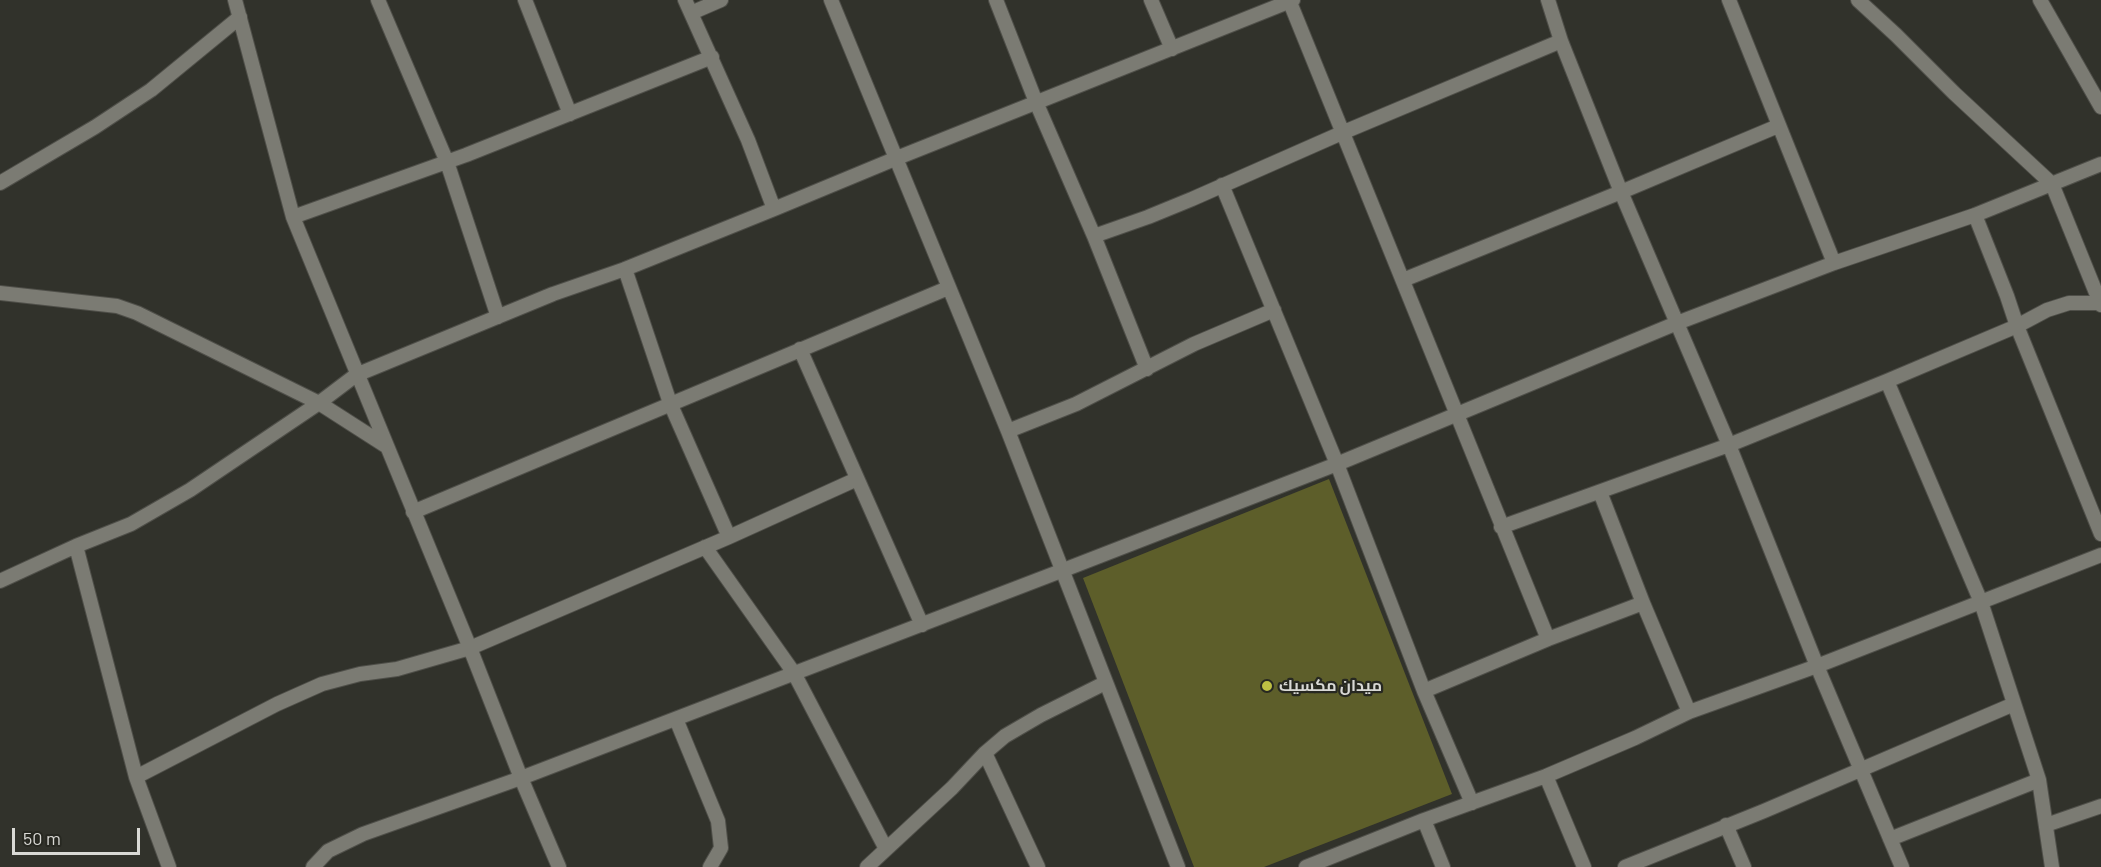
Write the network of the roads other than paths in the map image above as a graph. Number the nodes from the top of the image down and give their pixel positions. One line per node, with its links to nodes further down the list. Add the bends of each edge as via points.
1 (235, 0): 14 (street)
2 (378, 0): 24 (street)
3 (525, 0): 20 (street)
4 (721, 0): 13 (street)
5 (831, 0): 23 (street)
6 (996, 0): 18 (street)
7 (1151, 0): 16 (street)
8 (1291, 0): 16 (street); 22 (street)
9 (1548, 0): 15 (street)
10 (1730, 0): 21 (street)
11 (1858, 0): 27 (street)
12 (2040, 0): 19 (street)
13 (688, 6): 17 (street)
14 (240, 17): 26 (street, via 152,90); 32 (street)
15 (1561, 41): 22 (street); 29 (street)
16 (1172, 49): 18 (street)
17 (712, 57): 20 (street); 30 (street)
18 (1036, 102): 23 (street); 33 (street)
19 (2101, 108)
20 (570, 114): 24 (street)
21 (1778, 126): 29 (street); 34 (street)
22 (1344, 132): 28 (street); 36 (street)
23 (897, 158): 30 (street); 37 (street)
24 (447, 162): 32 (street); 41 (street)
25 (2101, 164): 27 (street)
26 (0, 183)
27 (2052, 184): 31 (street); 39 (street)
28 (1222, 185): 33 (street); 40 (street)
29 (1621, 192): 36 (street); 42 (street)
30 (774, 210): 35 (street)
31 (1975, 215): 34 (street); 43 (street)
32 (293, 218): 46 (street)
33 (1094, 236): 45 (street)
34 (1834, 264): 42 (street)
35 (625, 269): 41 (street); 49 (street)
36 (1402, 280): 50 (street)
37 (948, 288): 44 (street); 51 (street)
38 (0, 293): 48 (street, via 127,309)
39 (2101, 304): 43 (street, via 2069,303)
40 (1274, 310): 45 (street, via 1214,334); 54 (street)
41 (498, 316): 46 (street)
42 (1677, 324): 50 (street); 52 (street)
43 (2017, 326): 47 (street); 59 (street)
44 (800, 349): 49 (street); 55 (street)
45 (1147, 369): 51 (street, via 1076,404)
46 (357, 375): 48 (street); 53 (street)
47 (1887, 381): 52 (street); 66 (street)
48 (319, 403): 53 (street); 61 (street, via 190,490 131,524)
49 (670, 404): 57 (street); 60 (street)
50 (1455, 415): 54 (street); 58 (street)
51 (1008, 430): 64 (street)
52 (1729, 445): 56 (street); 71 (street)
53 (386, 446): 57 (street)
54 (1336, 464): 64 (street); 74 (street)
55 (857, 479): 60 (street); 68 (street)
56 (1600, 492): 58 (street); 67 (street)
57 (413, 512): 70 (street)
58 (1501, 527): 69 (street)
59 (2101, 534)
60 (729, 537): 62 (street)
61 (76, 546): 65 (street); 81 (street)
62 (705, 547): 70 (street); 72 (street)
63 (2101, 555): 66 (street)
64 (1061, 571): 68 (street); 73 (street)
65 (0, 581)
66 (1981, 602): 71 (street); 75 (street)
67 (1643, 603): 69 (street); 76 (street)
68 (922, 625): 72 (street)
69 (1548, 639): 74 (street)
70 (470, 648): 81 (street, via 397,669 322,684); 82 (street)
71 (1817, 666): 76 (street); 79 (street)
72 (794, 674): 77 (street); 90 (street)
73 (1105, 683): 78 (street, via 1005,736); 97 (street)
74 (1424, 692): 84 (street)
75 (2014, 704): 79 (street); 83 (street)
76 (1689, 712): 80 (street)
77 (676, 719): 82 (street); 94 (street, via 718,821 722,848)
78 (985, 753): 90 (street); 96 (street)
79 (1862, 768): 87 (street); 89 (street)
80 (1546, 776): 84 (street); 100 (street)
81 (136, 777): 91 (street)
82 (521, 778): 92 (street, via 363,834 328,851); 93 (street)
83 (2039, 780): 88 (street); 89 (street)
84 (1472, 803): 86 (street)
85 (2101, 806): 88 (street)
86 (1424, 820): 98 (street); 99 (street)
87 (1726, 825): 101 (street); 102 (street)
88 (2046, 825): 104 (street)
89 (1890, 839): 103 (street)
90 (886, 849): 95 (street)
91 (169, 867)
92 (313, 867)
93 (559, 867)
94 (710, 867)
95 (867, 867)
96 (1038, 867)
97 (1178, 867)
98 (1306, 867)
99 (1443, 867)
100 (1584, 867)
101 (1625, 867)
102 (1744, 867)
103 (1902, 867)
104 (2052, 867)

